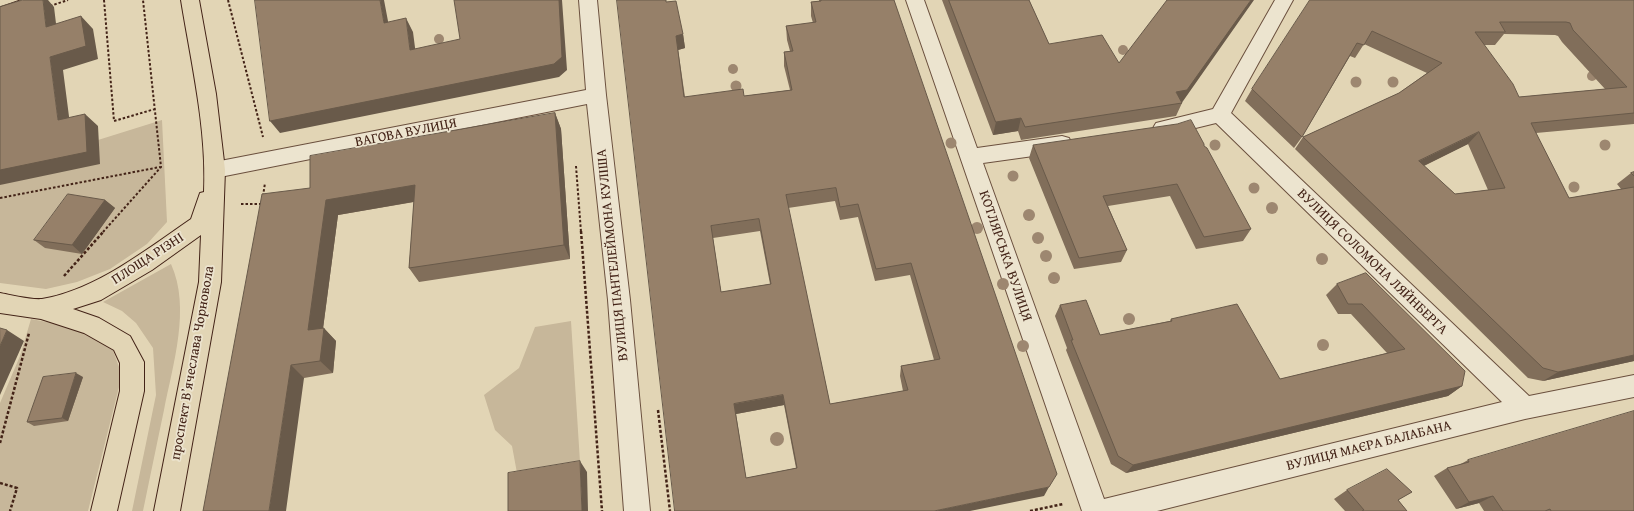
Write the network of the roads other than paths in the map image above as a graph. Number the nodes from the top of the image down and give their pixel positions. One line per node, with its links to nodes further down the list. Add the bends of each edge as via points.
1 (190, 0): 10 (main road, проспект Вʼячеслава Чорновола, via 206,94)
2 (588, 0): 5 (street, ВУЛИЦЯ ПАНТЕЛЕЙМОНА КУЛІША)
3 (915, 0): 9 (street, КОТЛЯРСЬКА ВУЛИЦЯ)
4 (1284, 0): 6 (street)
5 (596, 95): 10 (street, ВАГОВА ВУЛИЦЯ); 17 (street, ВУЛИЦЯ ПАНТЕЛЕЙМОНА КУЛІША, via 619,300)
6 (1220, 115): 7 (street); 14 (street, ВУЛИЦЯ СОЛОМОНА ЛЯЙНБЕРГА)
7 (1147, 131)
8 (1078, 141): 9 (street)
9 (970, 157): 18 (street, КОТЛЯРСЬКА ВУЛИЦЯ)
10 (215, 170): 12 (main road, ПЛОЩА РІЗНІ, via 201,224 144,263 93,292); 16 (main road, проспект Вʼячеслава Чорновола, via 210,282)
11 (0, 302): 12 (main road, ПЛОЩА РІЗНІ)
12 (36, 317): 15 (main road, ПЛОЩА РІЗНІ, via 91,325 122,344 132,362 132,391)
13 (1634, 386): 14 (street, ВУЛИЦЯ МАЄРА БАЛАБАНА)
14 (1525, 408): 19 (street, ВУЛИЦЯ МАЄРА БАЛАБАНА)
15 (104, 511)
16 (167, 511)
17 (637, 511)
18 (1095, 511)
19 (1104, 511)

